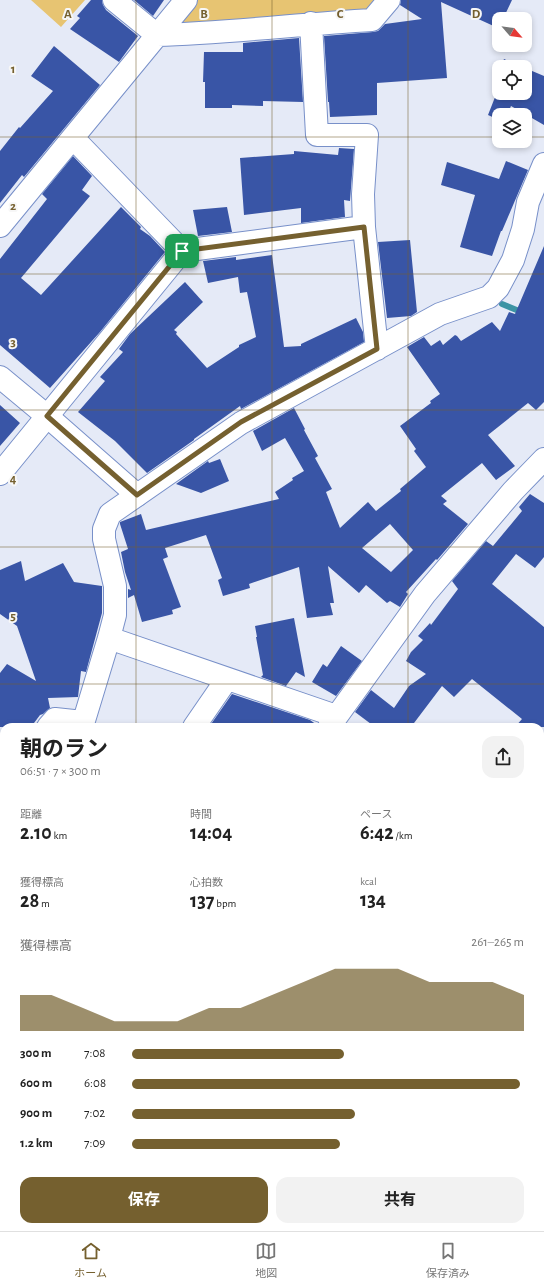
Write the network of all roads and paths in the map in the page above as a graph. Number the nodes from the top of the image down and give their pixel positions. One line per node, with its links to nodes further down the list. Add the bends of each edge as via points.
1 (114, 0): 5 (street)
2 (186, 0): 5 (street)
3 (389, 0): 4 (street, via 372,20)
4 (311, 23): 5 (street); 9 (street, via 317,135 367,136 363,194)
5 (157, 35): 6 (street)
6 (73, 138): 8 (street); 10 (street)
7 (544, 164): 11 (street, via 528,202 513,260 498,288 489,297 440,314)
8 (0, 226)
9 (364, 227): 10 (street); 11 (street)
10 (182, 251): 13 (street)
11 (377, 349): 16 (street, via 241,422)
12 (0, 377): 13 (street)
13 (47, 416): 15 (street); 16 (street)
14 (544, 459): 19 (street, via 513,491 425,594)
15 (0, 474)
16 (137, 495): 17 (street, via 110,514 104,528 104,539 115,586 115,615)
17 (109, 638): 18 (street); 22 (street)
18 (227, 678): 19 (street); 23 (street)
19 (332, 721)
20 (52, 723): 21 (street, via 55,719)
21 (73, 723)
22 (83, 723)
23 (197, 723)

